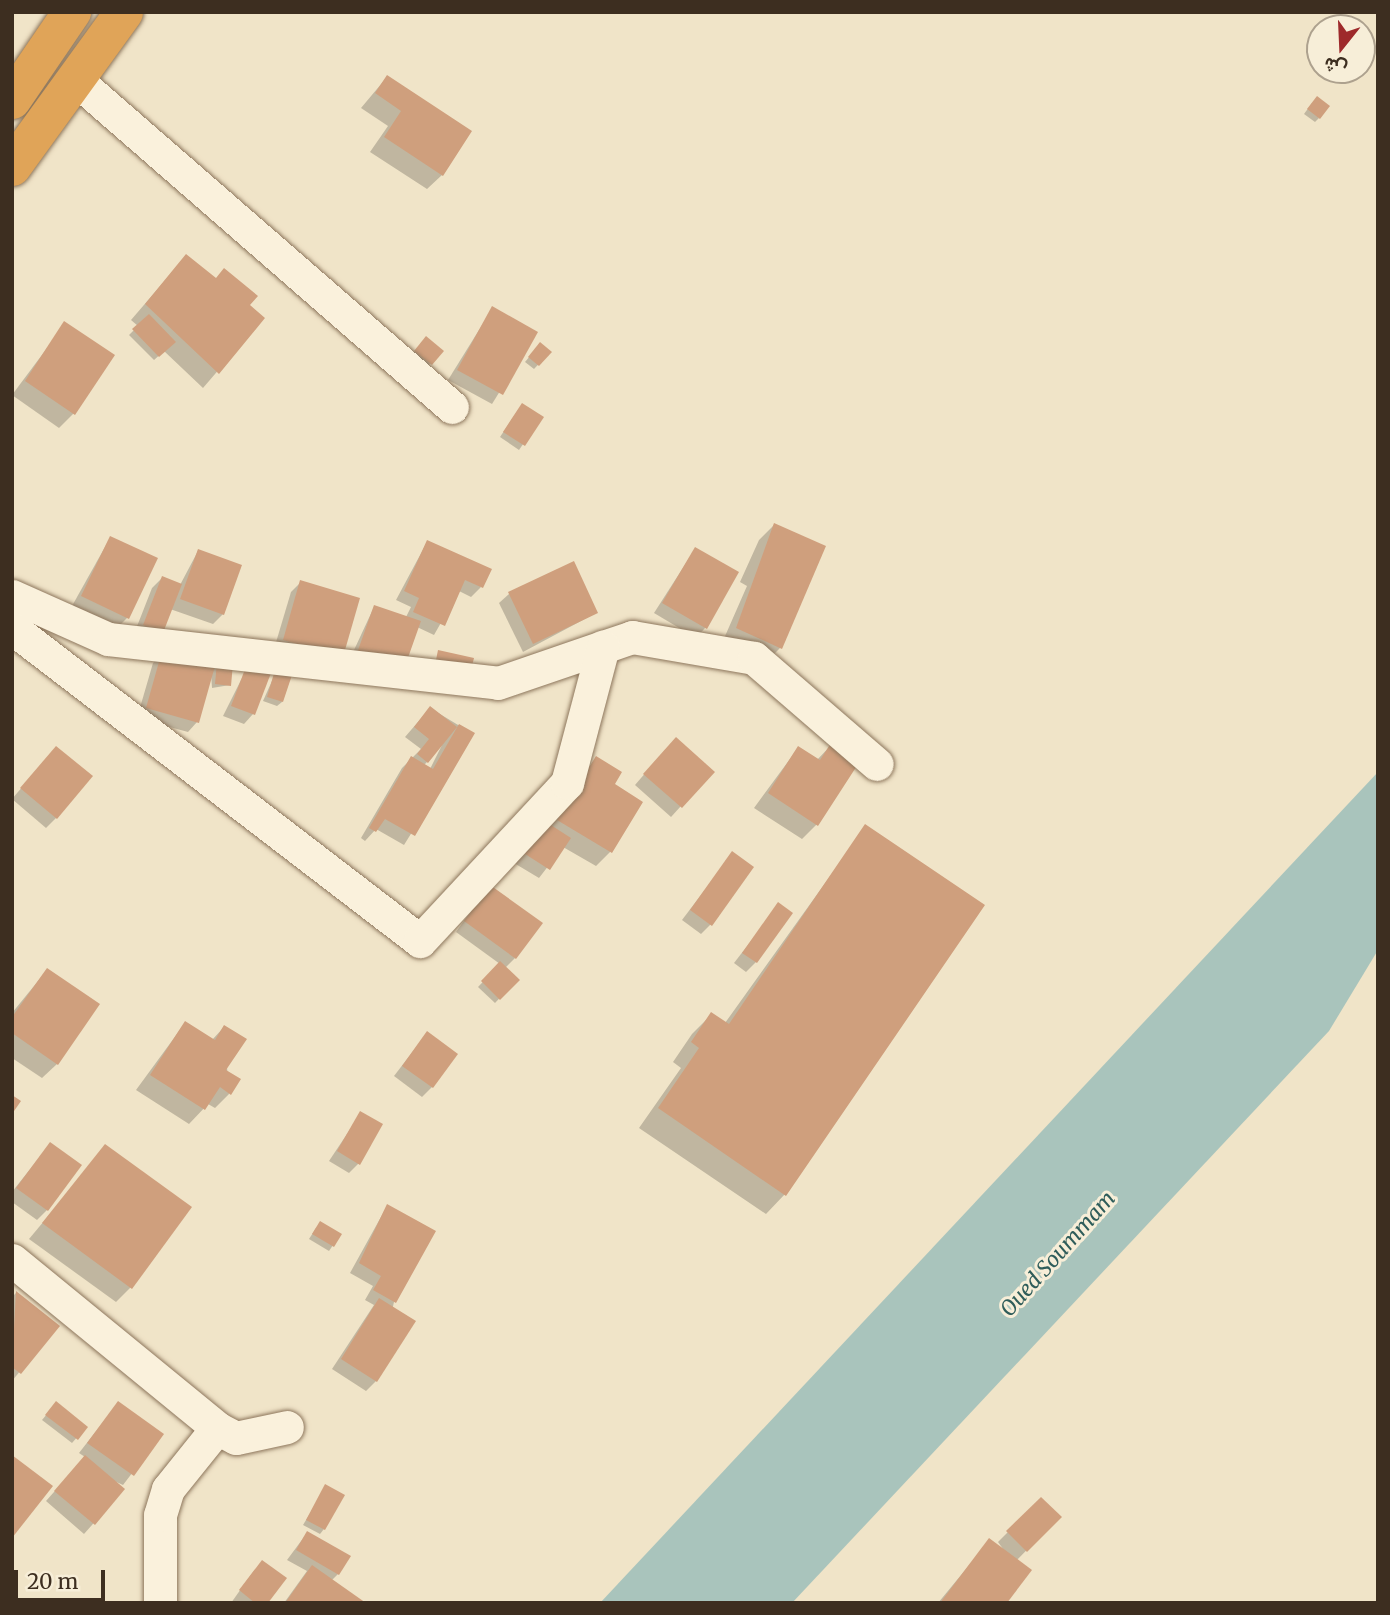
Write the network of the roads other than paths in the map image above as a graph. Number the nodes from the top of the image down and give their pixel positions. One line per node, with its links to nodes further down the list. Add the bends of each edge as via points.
1 (72, 12): 4 (highway)
2 (124, 12): 3 (highway)
3 (75, 78): 5 (highway); 6 (street)
4 (12, 100)
5 (12, 167)
6 (452, 407)
7 (12, 597): 9 (street, via 108,639 498,683)
8 (12, 628): 9 (street, via 420,942 567,783)
9 (603, 647): 10 (street, via 632,637 754,658)
10 (877, 764)
11 (12, 1261): 13 (street)
12 (287, 1426): 13 (street, via 236,1438)
13 (217, 1428): 14 (street, via 168,1489 160,1514)
14 (160, 1603)

